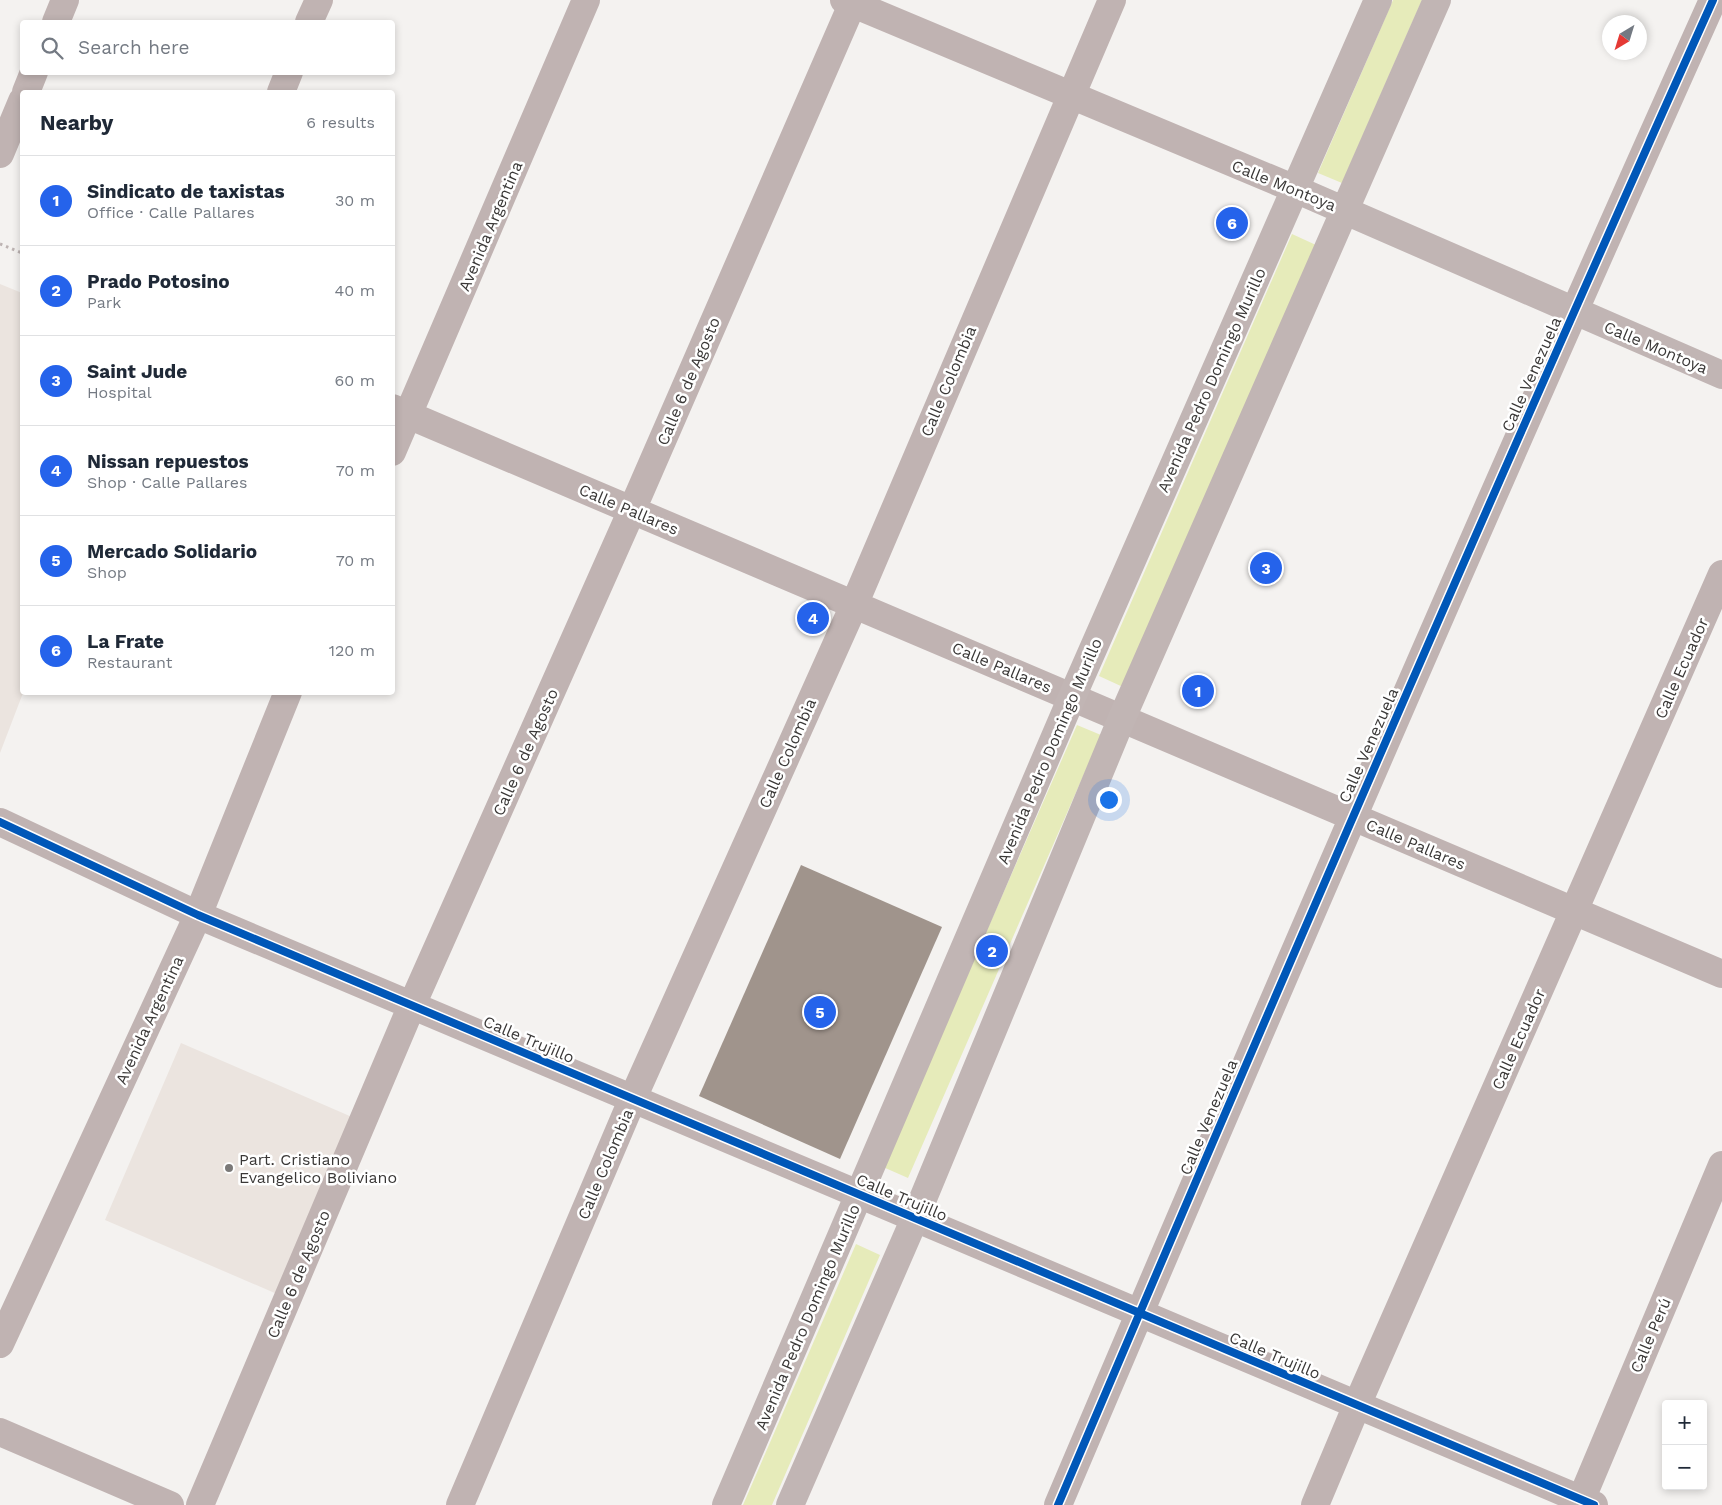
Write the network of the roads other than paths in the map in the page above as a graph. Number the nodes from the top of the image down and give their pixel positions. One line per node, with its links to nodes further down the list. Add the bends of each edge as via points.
1 (65, 0): 9 (street)
2 (318, 0): 10 (street)
3 (586, 0): 22 (street, Avenida Argentina)
4 (1112, 0): 15 (street, Calle Colombia)
5 (1378, 0): 18 (main road, Avenida Pedro Domingo Murillo)
6 (1437, 0): 19 (main road)
7 (1713, 0): 20 (street, Calle Venezuela)
8 (850, 1): 15 (street, Calle Montoya); 24 (street, Calle 6 de Agosto)
9 (57, 20)
10 (310, 20)
11 (33, 75): 13 (street)
12 (288, 75): 14 (street)
13 (27, 90)
14 (282, 90)
15 (1069, 96): 18 (street, Calle Montoya); 26 (street, Calle Colombia)
16 (20, 106): 17 (street)
17 (0, 154)
18 (1295, 189): 19 (main road, Calle Montoya); 28 (main road, Avenida Pedro Domingo Murillo)
19 (1346, 210): 20 (main road, Calle Montoya); 29 (main road)
20 (1573, 312): 21 (main road, Calle Montoya); 30 (street, Calle Venezuela)
21 (1722, 375)
22 (401, 412): 23 (street, Avenida Argentina); 24 (street, Calle Pallares)
23 (395, 439)
24 (632, 510): 26 (street, Calle Pallares); 35 (street, Calle 6 de Agosto)
25 (1722, 574): 32 (street, Calle Ecuador)
26 (854, 605): 28 (street, Calle Pallares); 36 (street, Calle Colombia)
27 (287, 695): 33 (street, Avenida Argentina)
28 (1072, 697): 29 (street, Calle Pallares); 38 (main road, Avenida Pedro Domingo Murillo)
29 (1122, 718): 30 (street, Calle Pallares); 39 (main road)
30 (1352, 816): 32 (street, Calle Pallares); 40 (street, Calle Venezuela)
31 (0, 822): 33 (street, Calle Trujillo)
32 (1575, 911): 34 (street, Calle Pallares); 42 (street, Calle Ecuador)
33 (198, 914): 35 (street, Calle Trujillo); 41 (street, Avenida Argentina)
34 (1722, 974)
35 (412, 1005): 36 (street, Calle Trujillo); 46 (street, Calle 6 de Agosto)
36 (632, 1098): 38 (street, Calle Trujillo); 47 (street, Calle Colombia)
37 (1722, 1166): 44 (street, Calle Perú)
38 (859, 1194): 39 (street, Calle Trujillo); 48 (main road, Avenida Pedro Domingo Murillo)
39 (915, 1218): 40 (street, Calle Trujillo); 49 (main road)
40 (1140, 1313): 42 (street, Calle Trujillo); 50 (street, Calle Venezuela)
41 (0, 1344)
42 (1357, 1405): 44 (street, Calle Trujillo); 51 (street, Calle Ecuador)
43 (0, 1432): 45 (street)
44 (1585, 1503)
45 (170, 1505)
46 (200, 1505)
47 (460, 1505)
48 (726, 1505)
49 (790, 1505)
50 (1058, 1505)
51 (1315, 1505)

